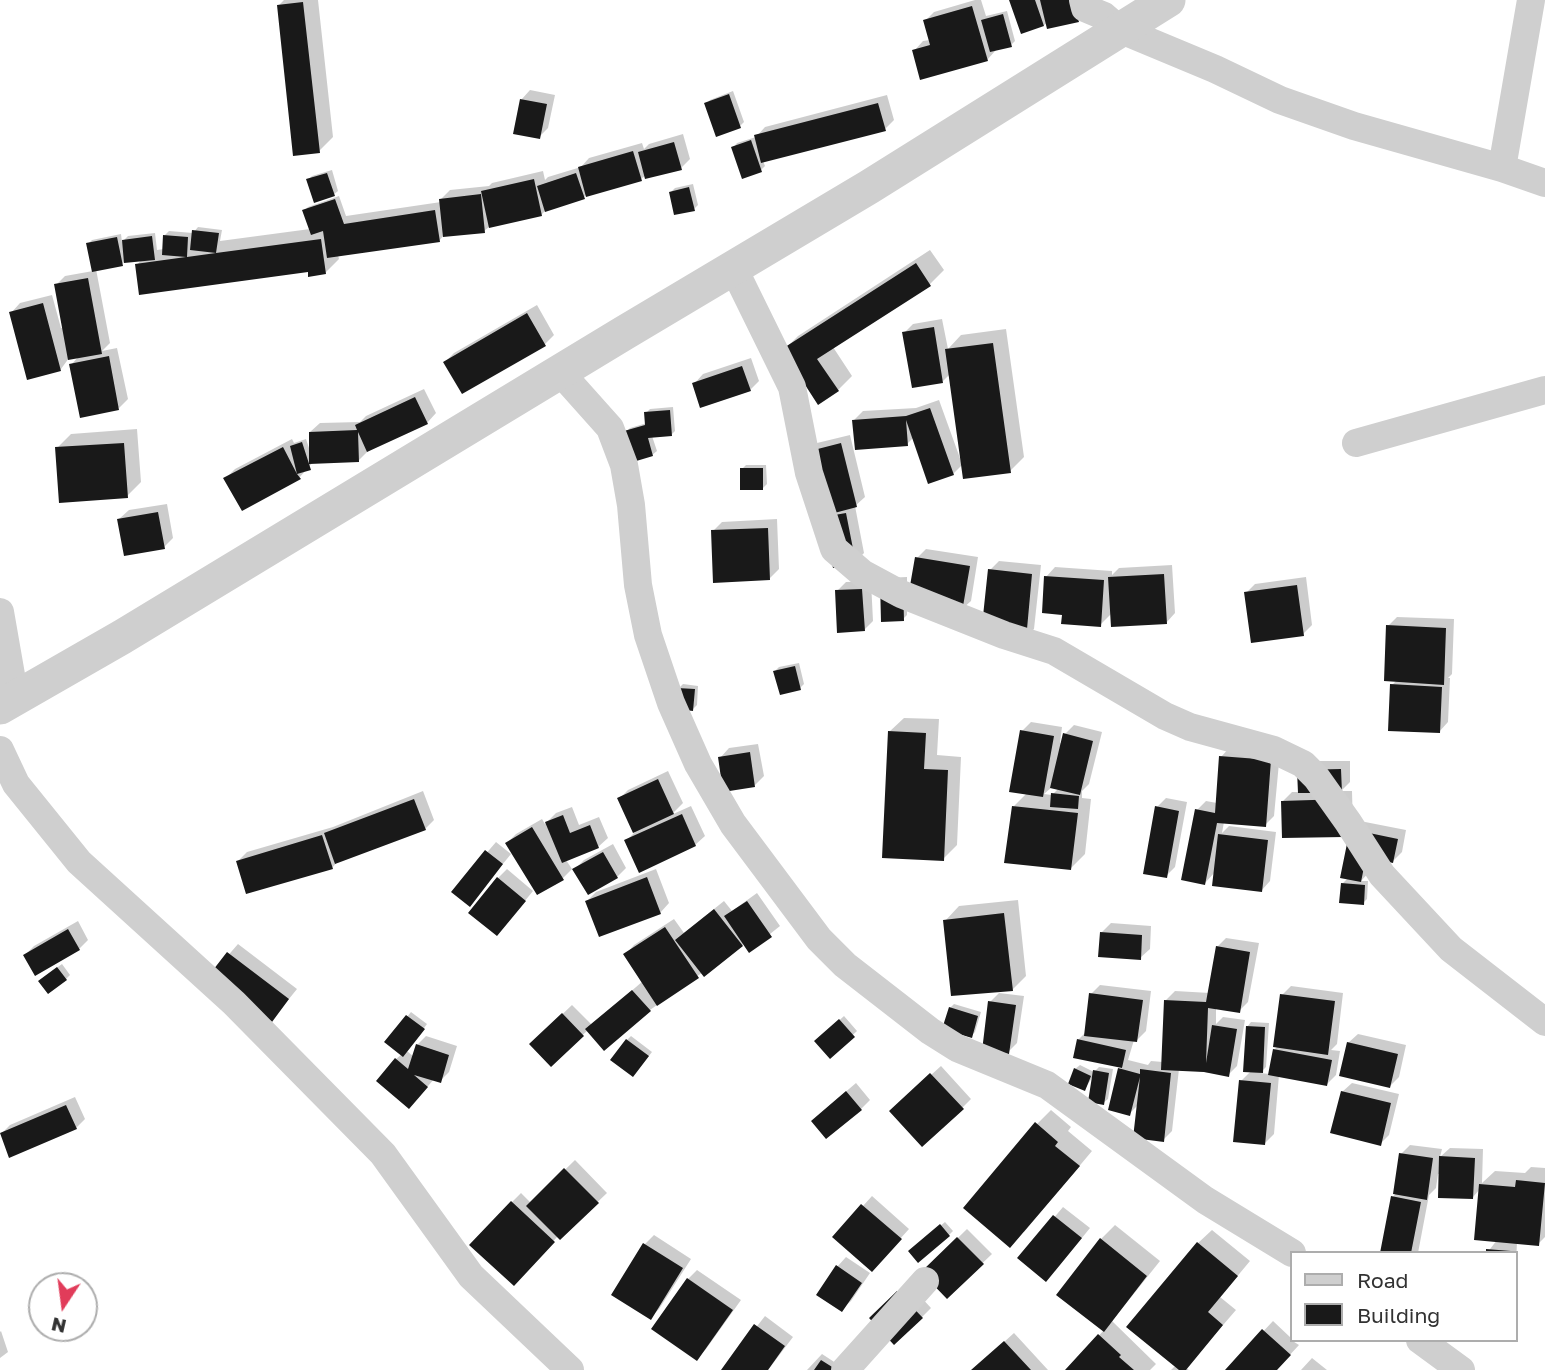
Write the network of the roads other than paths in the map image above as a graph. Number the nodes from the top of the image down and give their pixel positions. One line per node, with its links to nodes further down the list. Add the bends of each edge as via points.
1 (1083, 0): 4 (street, via 1085,8)
2 (1168, 0): 4 (street)
3 (1531, 0): 5 (street)
4 (1119, 29): 5 (street, via 1280,100); 7 (street)
5 (1502, 168): 6 (street)
6 (1545, 183)
7 (733, 267): 8 (street); 14 (street, via 792,387 809,473 834,548 884,586 1054,651 1165,716 1274,750 1303,764 1382,875 1443,940)
8 (559, 372): 12 (street); 15 (street, via 610,428 624,465 648,635 698,764 733,824 819,939 930,1031 957,1048 1047,1084 1205,1200)
9 (1545, 390): 10 (street)
10 (1356, 443)
11 (0, 612): 12 (street)
12 (8, 703)
13 (0, 750): 18 (street, via 16,784 79,862 300,1068 383,1154 471,1276)
14 (1545, 1022)
15 (1290, 1252)
16 (925, 1281): 19 (street)
17 (1423, 1342): 20 (street)
18 (570, 1370)
19 (845, 1370)
20 (1461, 1370)

